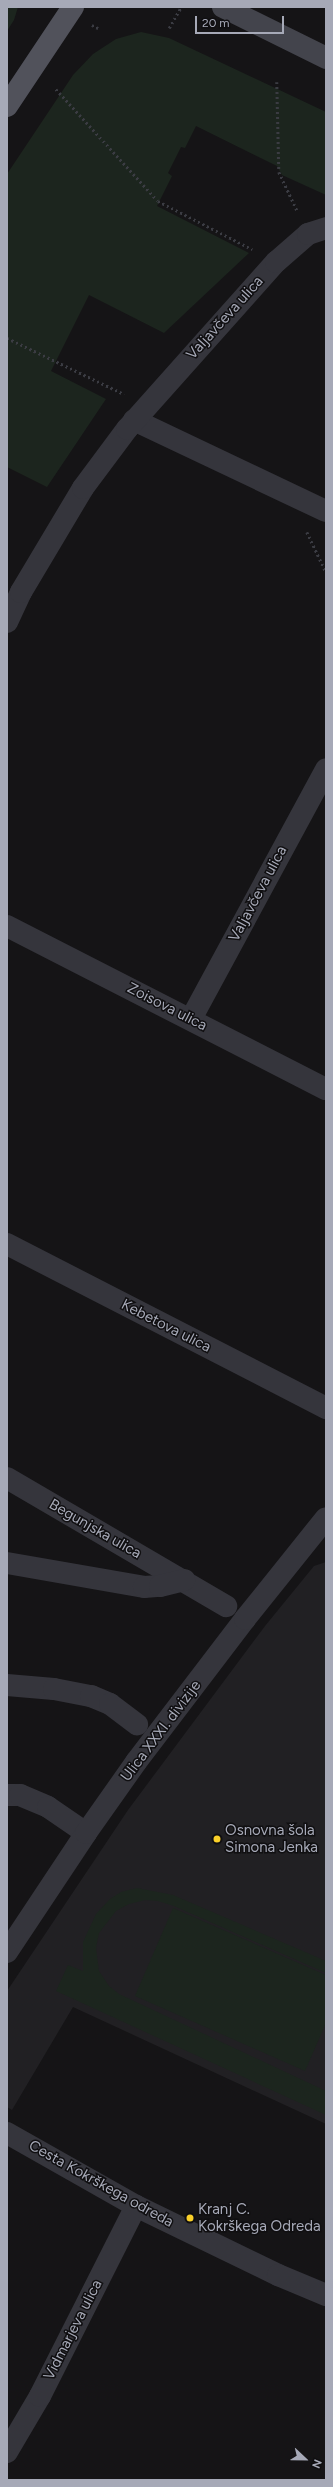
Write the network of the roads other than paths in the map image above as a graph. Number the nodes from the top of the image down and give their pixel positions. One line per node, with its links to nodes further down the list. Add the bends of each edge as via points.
1 (73, 7): 4 (main road)
2 (223, 7): 3 (main road)
3 (326, 58)
4 (7, 106)
5 (317, 231): 6 (street, Valjavčeva ulica, via 276,262)
6 (141, 413): 7 (street); 8 (street, Valjavčeva ulica, via 83,488 21,592)
7 (326, 511)
8 (7, 622)
9 (326, 769): 11 (street, Valjavčeva ulica)
10 (7, 926): 11 (street, Zoisova ulica)
11 (191, 1019): 12 (street, Zoisova ulica)
12 (326, 1089)
13 (7, 1244): 14 (street, Kebetova ulica)
14 (326, 1408)
15 (7, 1478): 18 (street, Begunjska ulica)
16 (326, 1518): 23 (street, Ulica XXXI. divizije, via 231,1638)
17 (7, 1563): 18 (street, Begunjska ulica, via 144,1587)
18 (184, 1580): 19 (street, Begunjska ulica)
19 (226, 1606)
20 (7, 1685): 21 (street, via 54,1689 91,1696 110,1704)
21 (137, 1724)
22 (7, 1794): 23 (street, via 20,1795 48,1807)
23 (86, 1833): 24 (street, Ulica XXXI. divizije)
24 (7, 1952)
25 (7, 2133): 26 (street, Cesta Kokrškega odreda)
26 (136, 2206): 27 (street, Cesta Kokrškega odreda, via 278,2275); 28 (street, Vidmarjeva ulica, via 40,2396)
27 (326, 2295)
28 (7, 2452)

